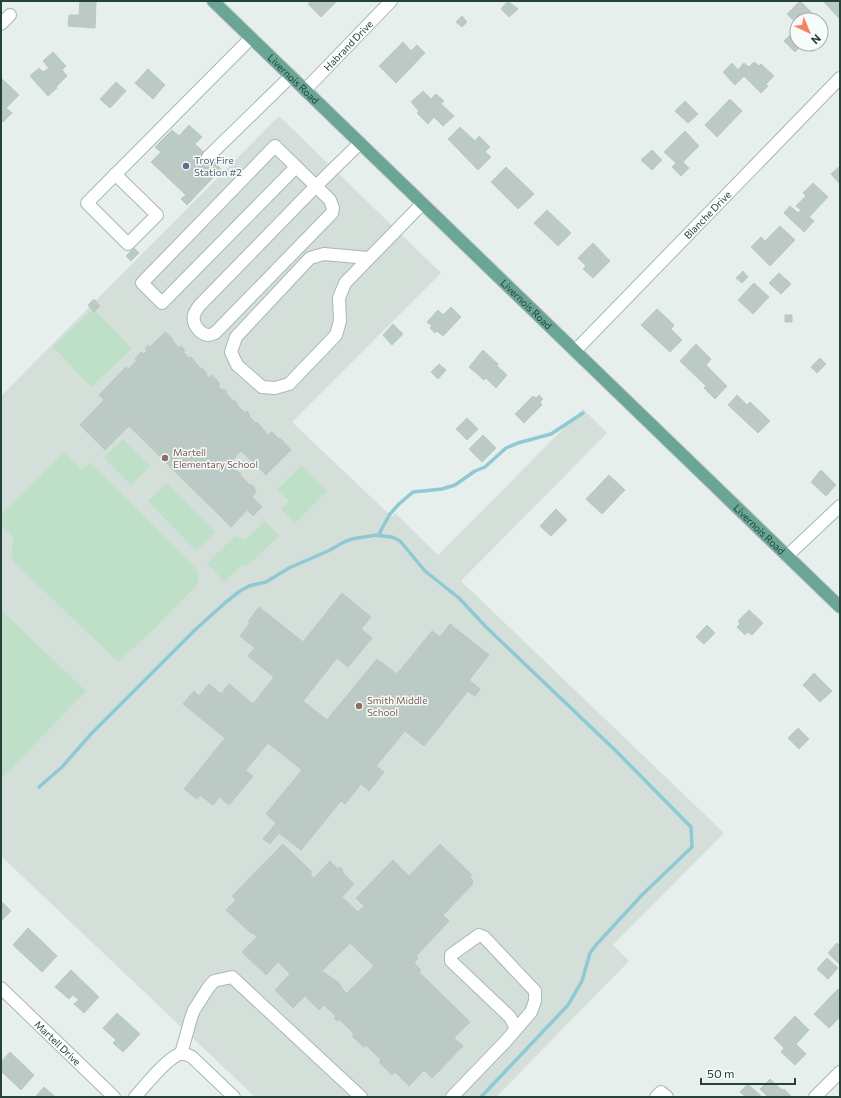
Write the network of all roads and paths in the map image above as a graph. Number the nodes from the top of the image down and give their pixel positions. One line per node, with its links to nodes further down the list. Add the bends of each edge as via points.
1 (213, 1): 5 (main road, Livernois Road)
2 (391, 1): 8 (street, Habrand Drive)
3 (10, 15): 4 (street)
4 (1, 24)
5 (251, 38): 6 (main road, Livernois Road); 12 (street)
6 (291, 76): 8 (main road, Livernois Road); 10 (street)
7 (840, 78): 16 (street, Blanche Drive)
8 (305, 90): 9 (main road, Livernois Road)
9 (360, 143): 13 (street); 14 (main road, Livernois Road)
10 (208, 156)
11 (296, 167): 11 (street, via 274,146 142,283 162,303); 13 (street)
12 (116, 174): 12 (street, via 87,203 128,244 156,215)
13 (316, 186): 13 (street, via 199,306 193,320 201,332 207,335 215,334 332,213 330,200)
14 (422, 204): 15 (street); 16 (main road, Livernois Road)
15 (368, 258): 15 (street, via 324,254 310,258 236,337 231,352 236,365 262,387 275,388 289,384 336,335 340,321 338,298 345,283)
16 (575, 351): 18 (main road, Livernois Road)
17 (840, 506): 18 (street)
18 (787, 556): 19 (main road, Livernois Road)
19 (840, 607)
20 (1, 988): 24 (street, Martell Drive)
21 (514, 1032): 21 (street, via 515,1026 510,1017 451,961 451,955 479,935 484,937 535,991 531,1012); 28 (street)
22 (181, 1054): 25 (street, via 166,1064); 26 (street, via 187,1054 196,1060); 27 (street, via 190,1018 208,988 214,981 232,977)
23 (840, 1072): 31 (street)
24 (114, 1097)
25 (135, 1097)
26 (234, 1097)
27 (361, 1097)
28 (452, 1097)
29 (656, 1097): 30 (street, via 661,1092)
30 (666, 1097)
31 (815, 1097)

